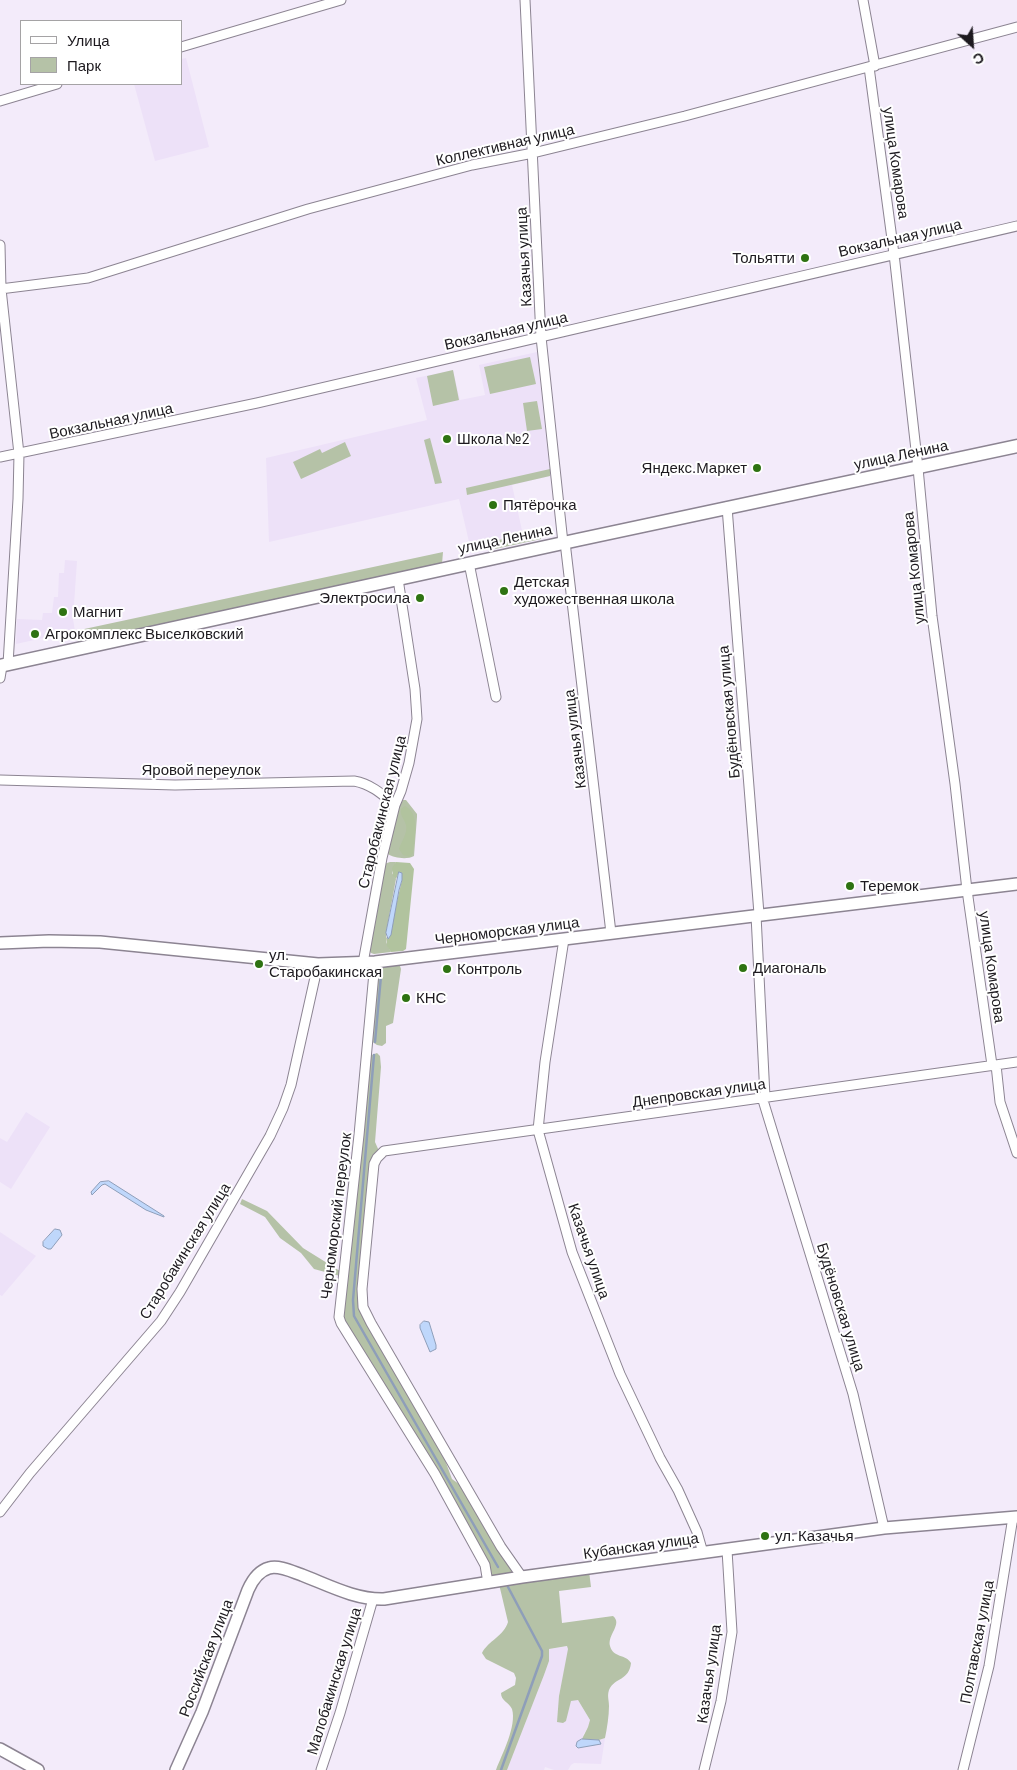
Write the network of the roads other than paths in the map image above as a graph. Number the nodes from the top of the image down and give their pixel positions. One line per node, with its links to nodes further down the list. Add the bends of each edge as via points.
1 (341, 0): 5 (street)
2 (525, 0): 9 (street, Казачья улица)
3 (863, 0): 6 (street, улица Комарова)
4 (1017, 27): 6 (street, Коллективная улица)
5 (182, 47)
6 (872, 67): 9 (street, Коллективная улица); 12 (street, улица Комарова)
7 (54, 85): 8 (street)
8 (0, 101)
9 (533, 153): 13 (street, Коллективная улица, via 478,164 308,209 88,278); 14 (street, Казачья улица)
10 (1017, 226): 12 (street, Вокзальная улица)
11 (0, 245): 13 (street)
12 (894, 254): 14 (street, Вокзальная улица); 18 (street, улица Комарова)
13 (1, 289): 16 (street)
14 (541, 337): 16 (street, Вокзальная улица, via 215,413); 20 (street, Казачья улица)
15 (1017, 446): 18 (main road, улица Ленина)
16 (19, 454): 17 (street, Вокзальная улица); 23 (street, via 18,499)
17 (0, 457)
18 (918, 468): 19 (main road, улица Ленина); 28 (street, улица Комарова, via 932,616)
19 (727, 507): 20 (main road, улица Ленина); 29 (street, Будёновская улица)
20 (564, 542): 21 (main road, улица Ленина); 30 (street, Казачья улица)
21 (469, 563): 22 (main road, улица Ленина); 24 (street)
22 (398, 579): 23 (main road, улица Ленина); 26 (street, Старобакинская улица, via 417,713 409,763)
23 (2, 668)
24 (496, 697)
25 (0, 780): 26 (street, Яровой переулок, via 175,785 354,781 378,790)
26 (395, 805): 34 (street, Старобакинская улица)
27 (1017, 884): 28 (street, Черноморская улица)
28 (967, 890): 29 (street, Черноморская улица); 37 (street, улица Комарова)
29 (758, 914): 30 (street, Черноморская улица); 38 (street, Будёновская улица)
30 (611, 933): 31 (street, Черноморская улица)
31 (564, 939): 33 (street, Черноморская улица); 39 (street, Казачья улица)
32 (0, 943): 35 (street, Черноморская улица, via 49,940 100,942)
33 (375, 962): 34 (street, Черноморская улица); 48 (street, Черноморский переулок, via 339,1317 439,1482 485,1565)
34 (363, 963): 35 (street, Черноморская улица)
35 (318, 964): 41 (street, Старобакинская улица, via 288,1094 266,1144 185,1284 161,1321)
36 (1017, 1062): 37 (street, Днепровская улица)
37 (994, 1065): 38 (street, Днепровская улица); 40 (street, улица Комарова, via 1000,1102)
38 (763, 1097): 39 (street, Днепровская улица); 43 (street, Будёновская улица, via 853,1394)
39 (538, 1130): 45 (street, Казачья улица, via 572,1252 620,1374 698,1532); 47 (street, Днепровская улица, via 384,1151 374,1164 362,1289 363,1307 368,1318 501,1548)
40 (1017, 1153)
41 (0, 1512)
42 (1015, 1517): 43 (street, Кубанская улица); 55 (street, Полтавская улица, via 989,1666)
43 (884, 1528): 44 (street, Кубанская улица)
44 (727, 1550): 45 (street, Кубанская улица); 54 (street, Казачья улица, via 732,1632)
45 (703, 1553): 47 (street, Кубанская улица)
46 (274, 1567): 49 (street, Кубанская улица); 52 (street, Российская улица, via 259,1574 248,1590 202,1712)
47 (522, 1577): 48 (street, Кубанская улица)
48 (488, 1583): 49 (street, Кубанская улица)
49 (372, 1599): 53 (street, Малобакинская улица)
50 (0, 1749): 51 (street)
51 (38, 1770)
52 (176, 1770)
53 (321, 1770)
54 (704, 1770)
55 (963, 1770)

